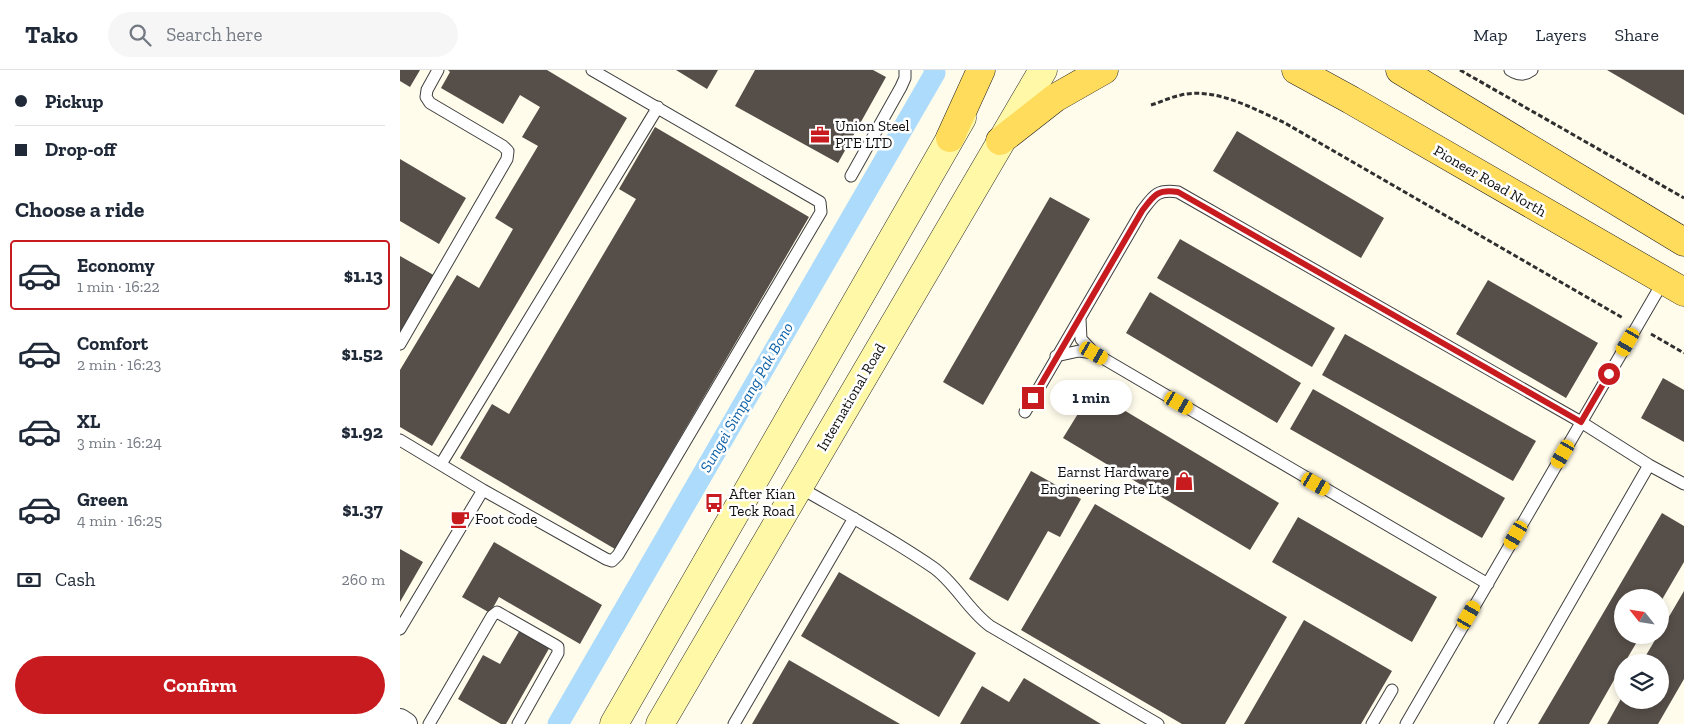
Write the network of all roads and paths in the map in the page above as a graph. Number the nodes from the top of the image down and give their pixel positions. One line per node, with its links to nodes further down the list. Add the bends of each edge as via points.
1 (438, 70): 23 (lane, via 426,98 504,146 508,152 507,159)
2 (592, 70): 14 (lane)
3 (905, 70): 17 (lane, via 901,87)
4 (981, 70): 15 (main road)
5 (990, 70): 15 (main road)
6 (1043, 70): 16 (main road, International Road)
7 (1104, 70): 16 (main road, via 1055,98)
8 (1296, 70): 20 (main road, Pioneer Road North)
9 (1400, 70): 19 (main road)
10 (1460, 70): 18 (path)
11 (1510, 70): 12 (lane, via 1518,74)
12 (1532, 70)
13 (1152, 106): 22 (path, via 1182,94 1212,94 1236,100 1285,122)
14 (658, 107): 30 (lane); 34 (lane, via 820,202 821,212 612,561)
15 (950, 138): 43 (main road)
16 (1000, 142): 33 (main road, International Road)
17 (851, 176)
18 (1684, 198)
19 (1684, 242)
20 (1674, 286): 22 (lane)
21 (1080, 316): 24 (lane, via 1081,339); 26 (lane); 28 (lane, via 1153,196 1165,190 1178,192)
22 (1637, 326): 25 (path); 28 (lane)
23 (400, 344)
24 (1094, 353): 26 (lane, via 1079,351); 36 (lane)
25 (1684, 353)
26 (1056, 356): 27 (lane)
27 (1025, 412)
28 (1581, 422): 31 (lane); 36 (lane)
29 (400, 440): 30 (lane)
30 (441, 464): 34 (lane)
31 (1649, 465): 32 (lane); 49 (lane)
32 (1684, 484)
33 (799, 486): 35 (lane); 44 (main road, International Road)
34 (484, 490): 37 (lane)
35 (854, 518): 45 (lane); 46 (lane, via 934,568 990,626)
36 (1488, 584): 48 (lane)
37 (400, 629)
38 (1392, 690): 47 (lane)
39 (400, 720): 40 (street)
40 (406, 724)
41 (429, 724): 42 (lane, via 497,612 555,645 558,650)
42 (518, 724)
43 (614, 724)
44 (660, 724)
45 (734, 724)
46 (1158, 724)
47 (1372, 724)
48 (1406, 724)
49 (1500, 724)

